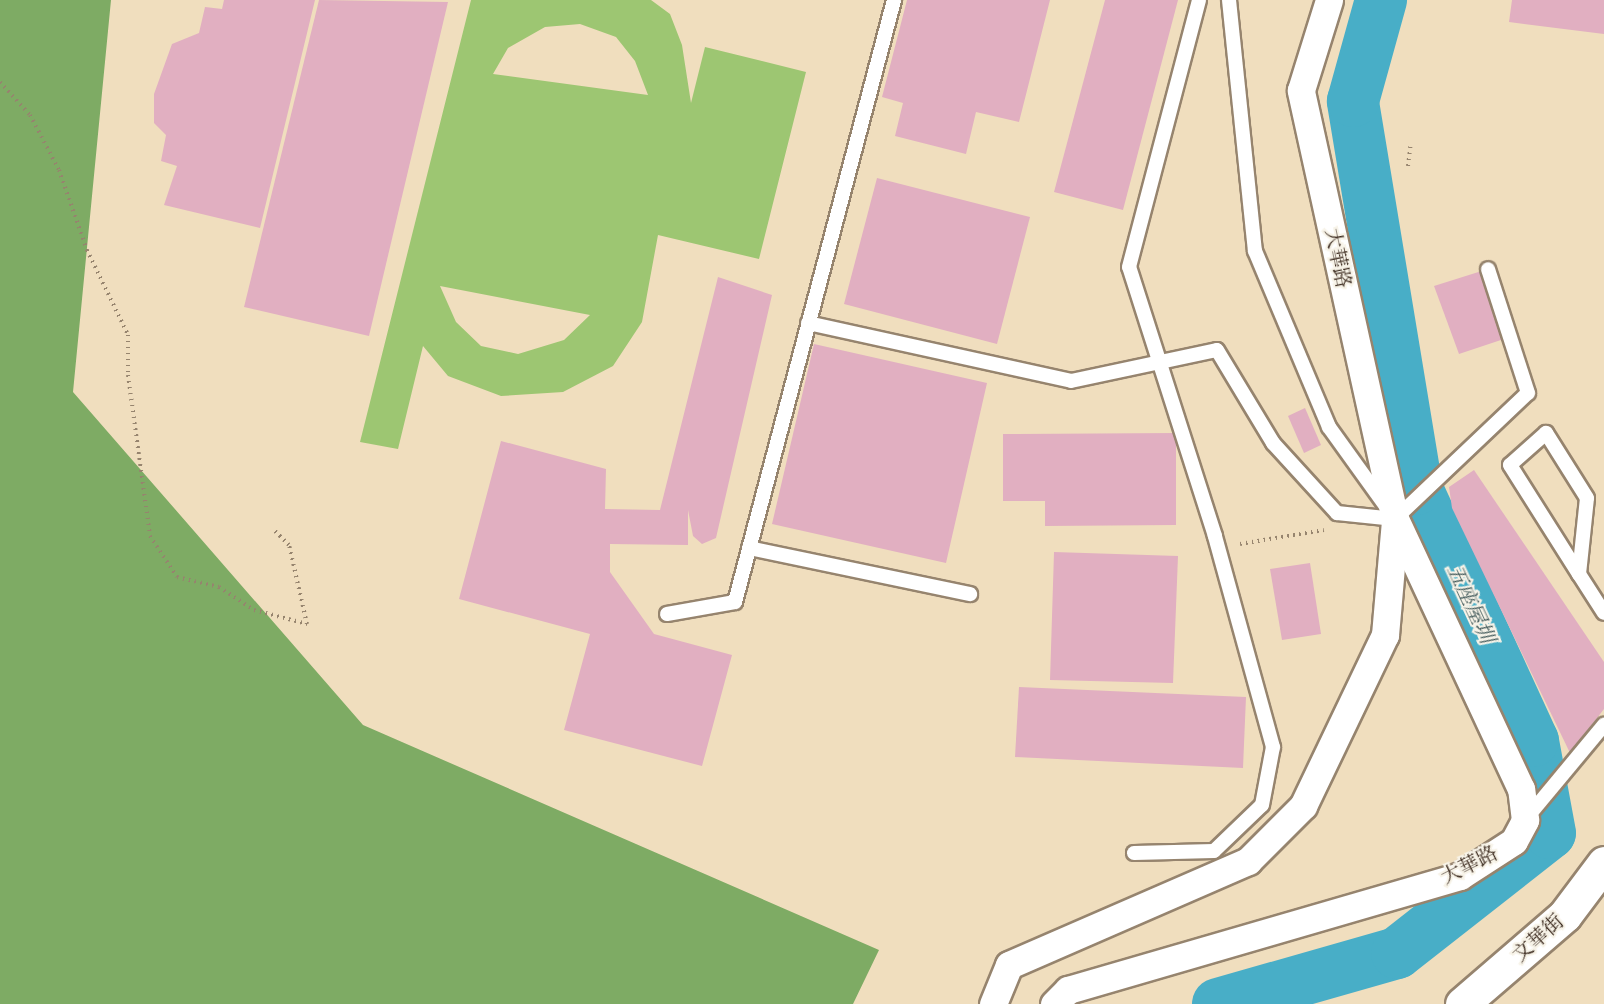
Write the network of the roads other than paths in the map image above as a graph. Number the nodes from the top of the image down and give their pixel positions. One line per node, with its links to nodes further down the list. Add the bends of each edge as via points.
1 (894, 0): 6 (lane)
2 (1199, 0): 7 (lane, via 1129,267)
3 (1229, 0): 8 (lane, via 1255,251 1329,427)
4 (1329, 0): 8 (street, 大華路, via 1301,90)
5 (1488, 269): 8 (lane, via 1528,393)
6 (808, 323): 7 (lane, via 1071,381); 9 (lane)
7 (1159, 360): 8 (lane, via 1217,350 1273,443 1337,513); 16 (lane, via 1218,547 1273,747 1262,805 1214,851)
8 (1395, 519): 15 (street, 大華路, via 1521,789); 18 (street, 大華路, via 1385,635 1303,806 1248,861 1009,965)
9 (749, 548): 11 (lane); 13 (lane, via 735,603)
10 (1579, 574): 10 (lane, via 1510,465 1546,433 1587,498); 12 (lane)
11 (970, 594)
12 (1604, 613)
13 (667, 614)
14 (1604, 725): 15 (lane)
15 (1526, 820): 19 (street, 大華路, via 1514,842 1460,876 1068,990)
16 (1134, 853)
17 (1604, 863): 20 (street, 文華街, via 1565,915)
18 (993, 1004)
19 (1054, 1004)
20 (1462, 1004)

